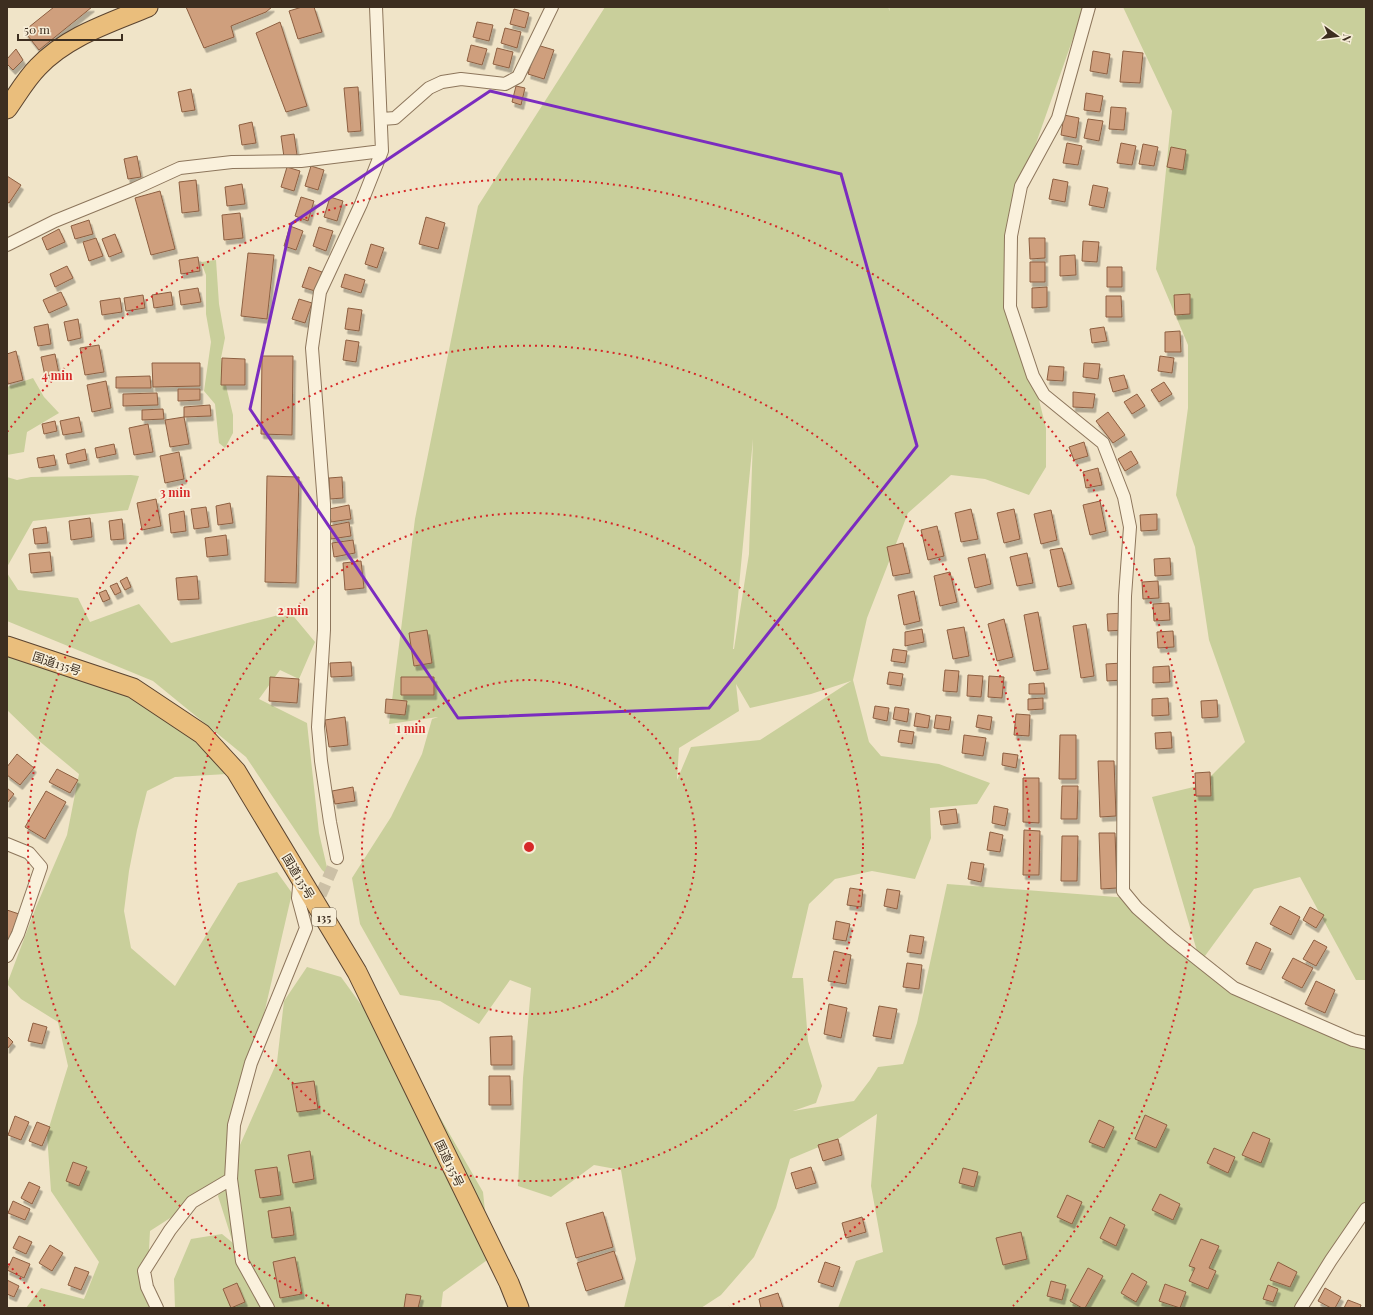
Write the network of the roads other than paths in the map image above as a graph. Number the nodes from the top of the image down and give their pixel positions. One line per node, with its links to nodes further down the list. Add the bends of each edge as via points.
1 (148, 7): 5 (highway, via 87,33 57,50 38,67)
2 (376, 7): 6 (street)
3 (552, 7): 6 (street, via 518,77 505,84 461,79 442,82 429,88 395,118)
4 (1088, 7): 14 (street, via 1058,118 1021,186 1011,236 1010,307 1033,376 1044,395 1103,443 1124,497 1130,527 1124,669 1123,892 1171,938 1234,988 1353,1040)
5 (7, 109)
6 (382, 119): 7 (street)
7 (382, 151): 8 (street, via 301,161 232,162 180,168 55,221); 11 (street, via 361,204 320,292 312,348 324,504 324,630 318,727 320,761)
8 (7, 245)
9 (7, 646): 12 (highway, 国道135号 / 135, via 133,688 202,734 236,771)
10 (7, 844): 13 (street, via 29,853 41,867 18,934)
11 (337, 858)
12 (300, 877): 15 (street, via 298,898 306,928 251,1063 234,1125); 19 (highway, 国道135号 / 135, via 357,972)
13 (7, 956)
14 (1366, 1043)
15 (231, 1179): 17 (street, via 192,1202 170,1230 144,1271 147,1287); 18 (street, via 242,1261)
16 (1366, 1209): 20 (street)
17 (157, 1308)
18 (268, 1308)
19 (519, 1308)
20 (1301, 1308)

